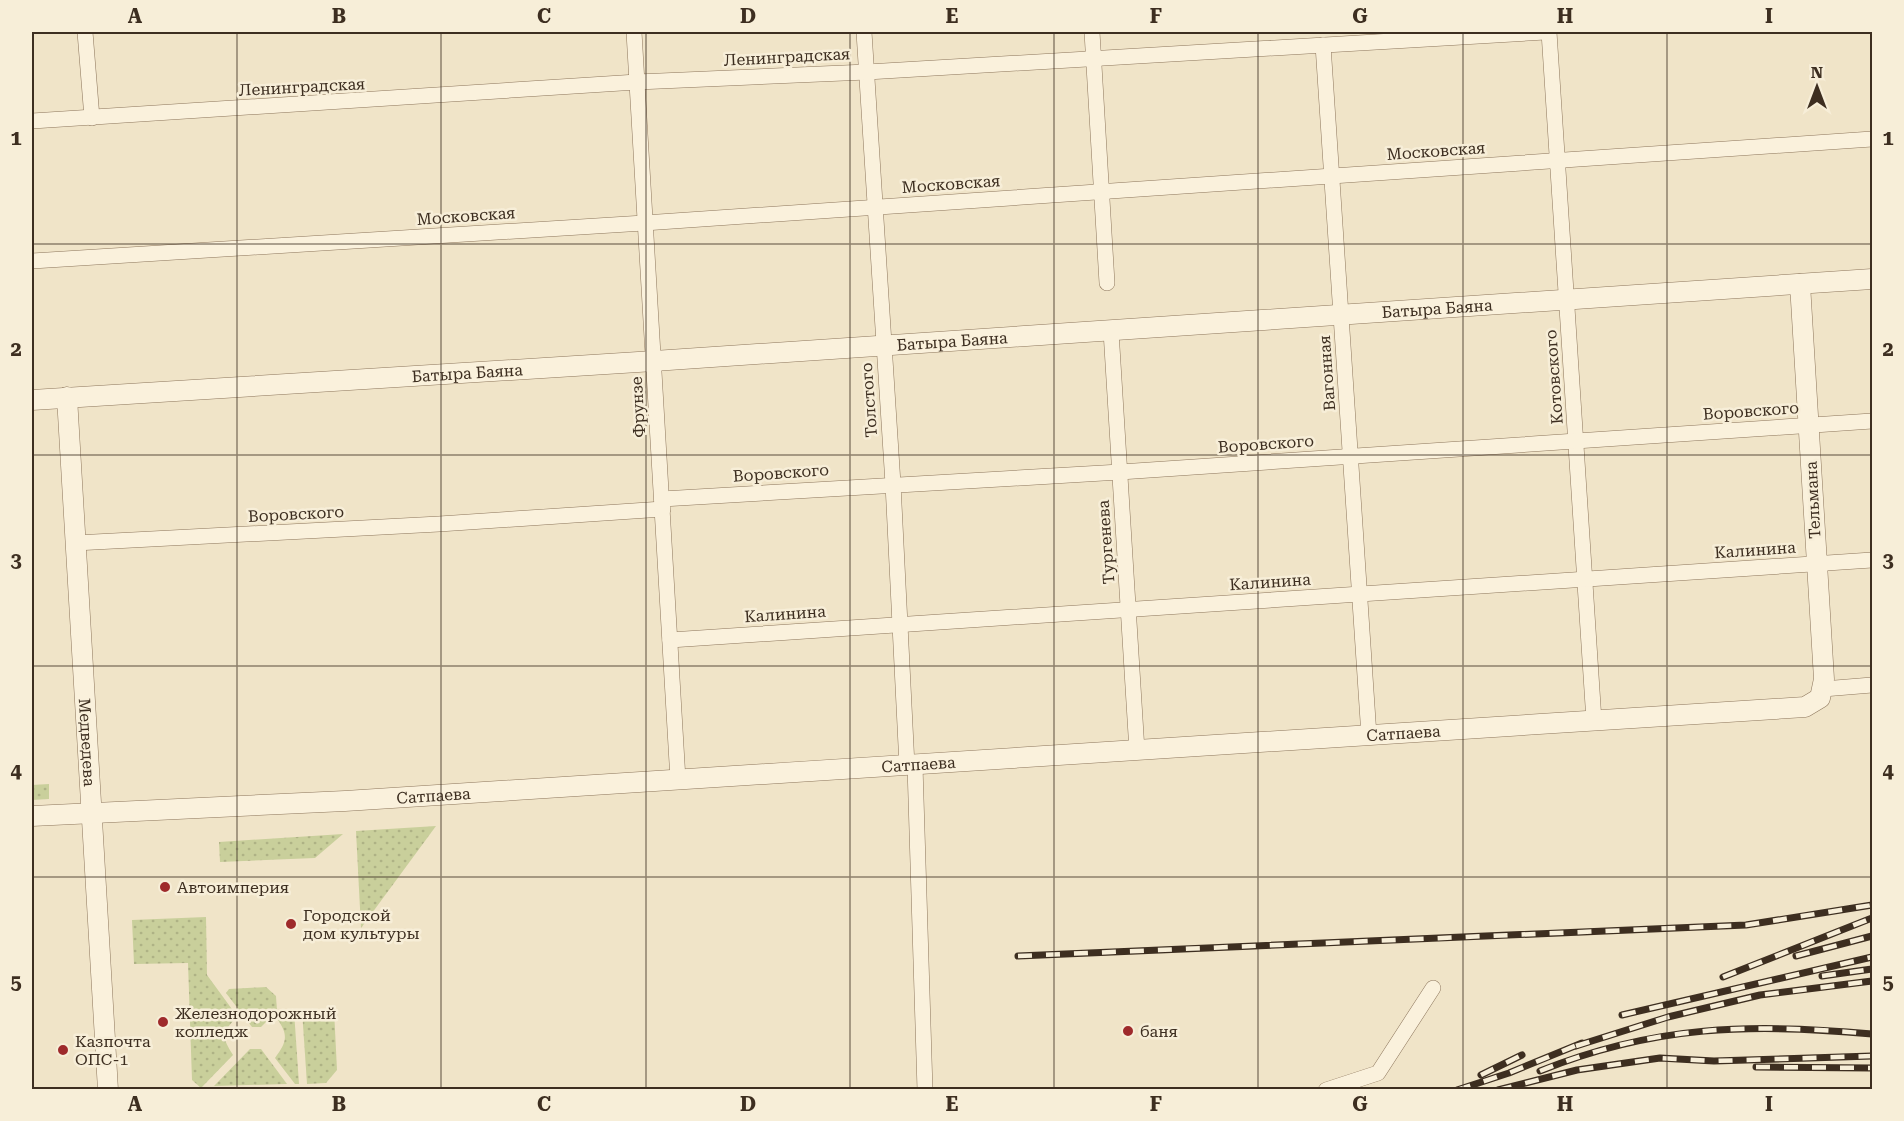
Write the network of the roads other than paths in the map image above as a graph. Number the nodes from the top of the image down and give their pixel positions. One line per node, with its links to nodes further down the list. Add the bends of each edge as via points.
1 (85, 32): 10 (street)
2 (634, 32): 9 (street, Фрунзе)
3 (864, 32): 8 (street, Толстого)
4 (1092, 32): 7 (street)
5 (1547, 32): 6 (street, Ленинградская); 13 (street, Котовского)
6 (1323, 45): 7 (street, Ленинградская); 14 (street, Вагонная)
7 (1093, 58): 8 (street, Ленинградская); 15 (street)
8 (867, 72): 9 (street, Ленинградская); 16 (street, Толстого)
9 (637, 82): 10 (street, Ленинградская); 17 (street, Фрунзе)
10 (92, 118): 11 (street, Ленинградская)
11 (32, 121)
12 (1872, 139): 13 (street, Московская)
13 (1558, 160): 14 (street, Московская); 22 (street, Котовского)
14 (1332, 176): 15 (street, Московская); 23 (street, Вагонная)
15 (1102, 192): 16 (street, Московская); 20 (street)
16 (875, 207): 17 (street, Московская); 25 (street, Толстого)
17 (644, 223): 18 (street, Московская); 26 (street, Фрунзе)
18 (32, 261)
19 (1872, 279): 21 (street, Батыра Баяна)
20 (1107, 283)
21 (1800, 284): 22 (street, Батыра Баяна); 30 (street, Тельмана)
22 (1567, 299): 23 (street, Батыра Баяна); 31 (street, Котовского)
23 (1341, 315): 24 (street, Батыра Баяна); 32 (street, Вагонная)
24 (1111, 331): 25 (street, Батыра Баяна); 33 (street, Тургенева)
25 (883, 346): 26 (street, Батыра Баяна); 34 (street, Толстого)
26 (654, 361): 27 (street, Батыра Баяна); 35 (street, Фрунзе)
27 (67, 397): 28 (street, Батыра Баяна); 36 (street, Медведева)
28 (32, 399)
29 (1872, 421): 30 (street, Воровского)
30 (1809, 425): 31 (street, Воровского); 38 (street, Тельмана)
31 (1576, 441): 32 (street, Воровского); 39 (street, Котовского)
32 (1350, 456): 33 (street, Воровского); 40 (street, Вагонная)
33 (1120, 472): 34 (street, Воровского); 41 (street, Тургенева)
34 (893, 484): 35 (street, Воровского); 42 (street, Толстого)
35 (662, 504): 36 (street, Воровского, via 439,524); 43 (street, Фрунзе)
36 (75, 543): 51 (street, Медведева)
37 (1872, 560): 38 (street, Калинина)
38 (1817, 564): 39 (street, Калинина); 45 (street, Тельмана)
39 (1585, 579): 40 (street, Калинина); 46 (street, Котовского)
40 (1360, 594): 41 (street, Калинина); 47 (street, Вагонная)
41 (1128, 609): 42 (street, Калинина); 48 (street, Тургенева)
42 (900, 625): 43 (street, Калинина); 49 (street, Толстого)
43 (670, 640): 50 (street, Фрунзе)
44 (1872, 685): 45 (street)
45 (1823, 689): 46 (street, Сатпаева, via 1820,698 1805,707)
46 (1594, 721): 47 (street, Сатпаева)
47 (1369, 736): 48 (street, Сатпаева)
48 (1137, 751): 49 (street, Сатпаева)
49 (911, 766): 50 (street, Сатпаева); 55 (street, Толстого)
50 (678, 780): 51 (street, Сатпаева)
51 (92, 814): 52 (street, Сатпаева); 54 (street, Медведева)
52 (32, 816)
53 (1433, 988): 56 (street, via 1378,1074)
54 (108, 1089)
55 (926, 1089)
56 (1326, 1089)

